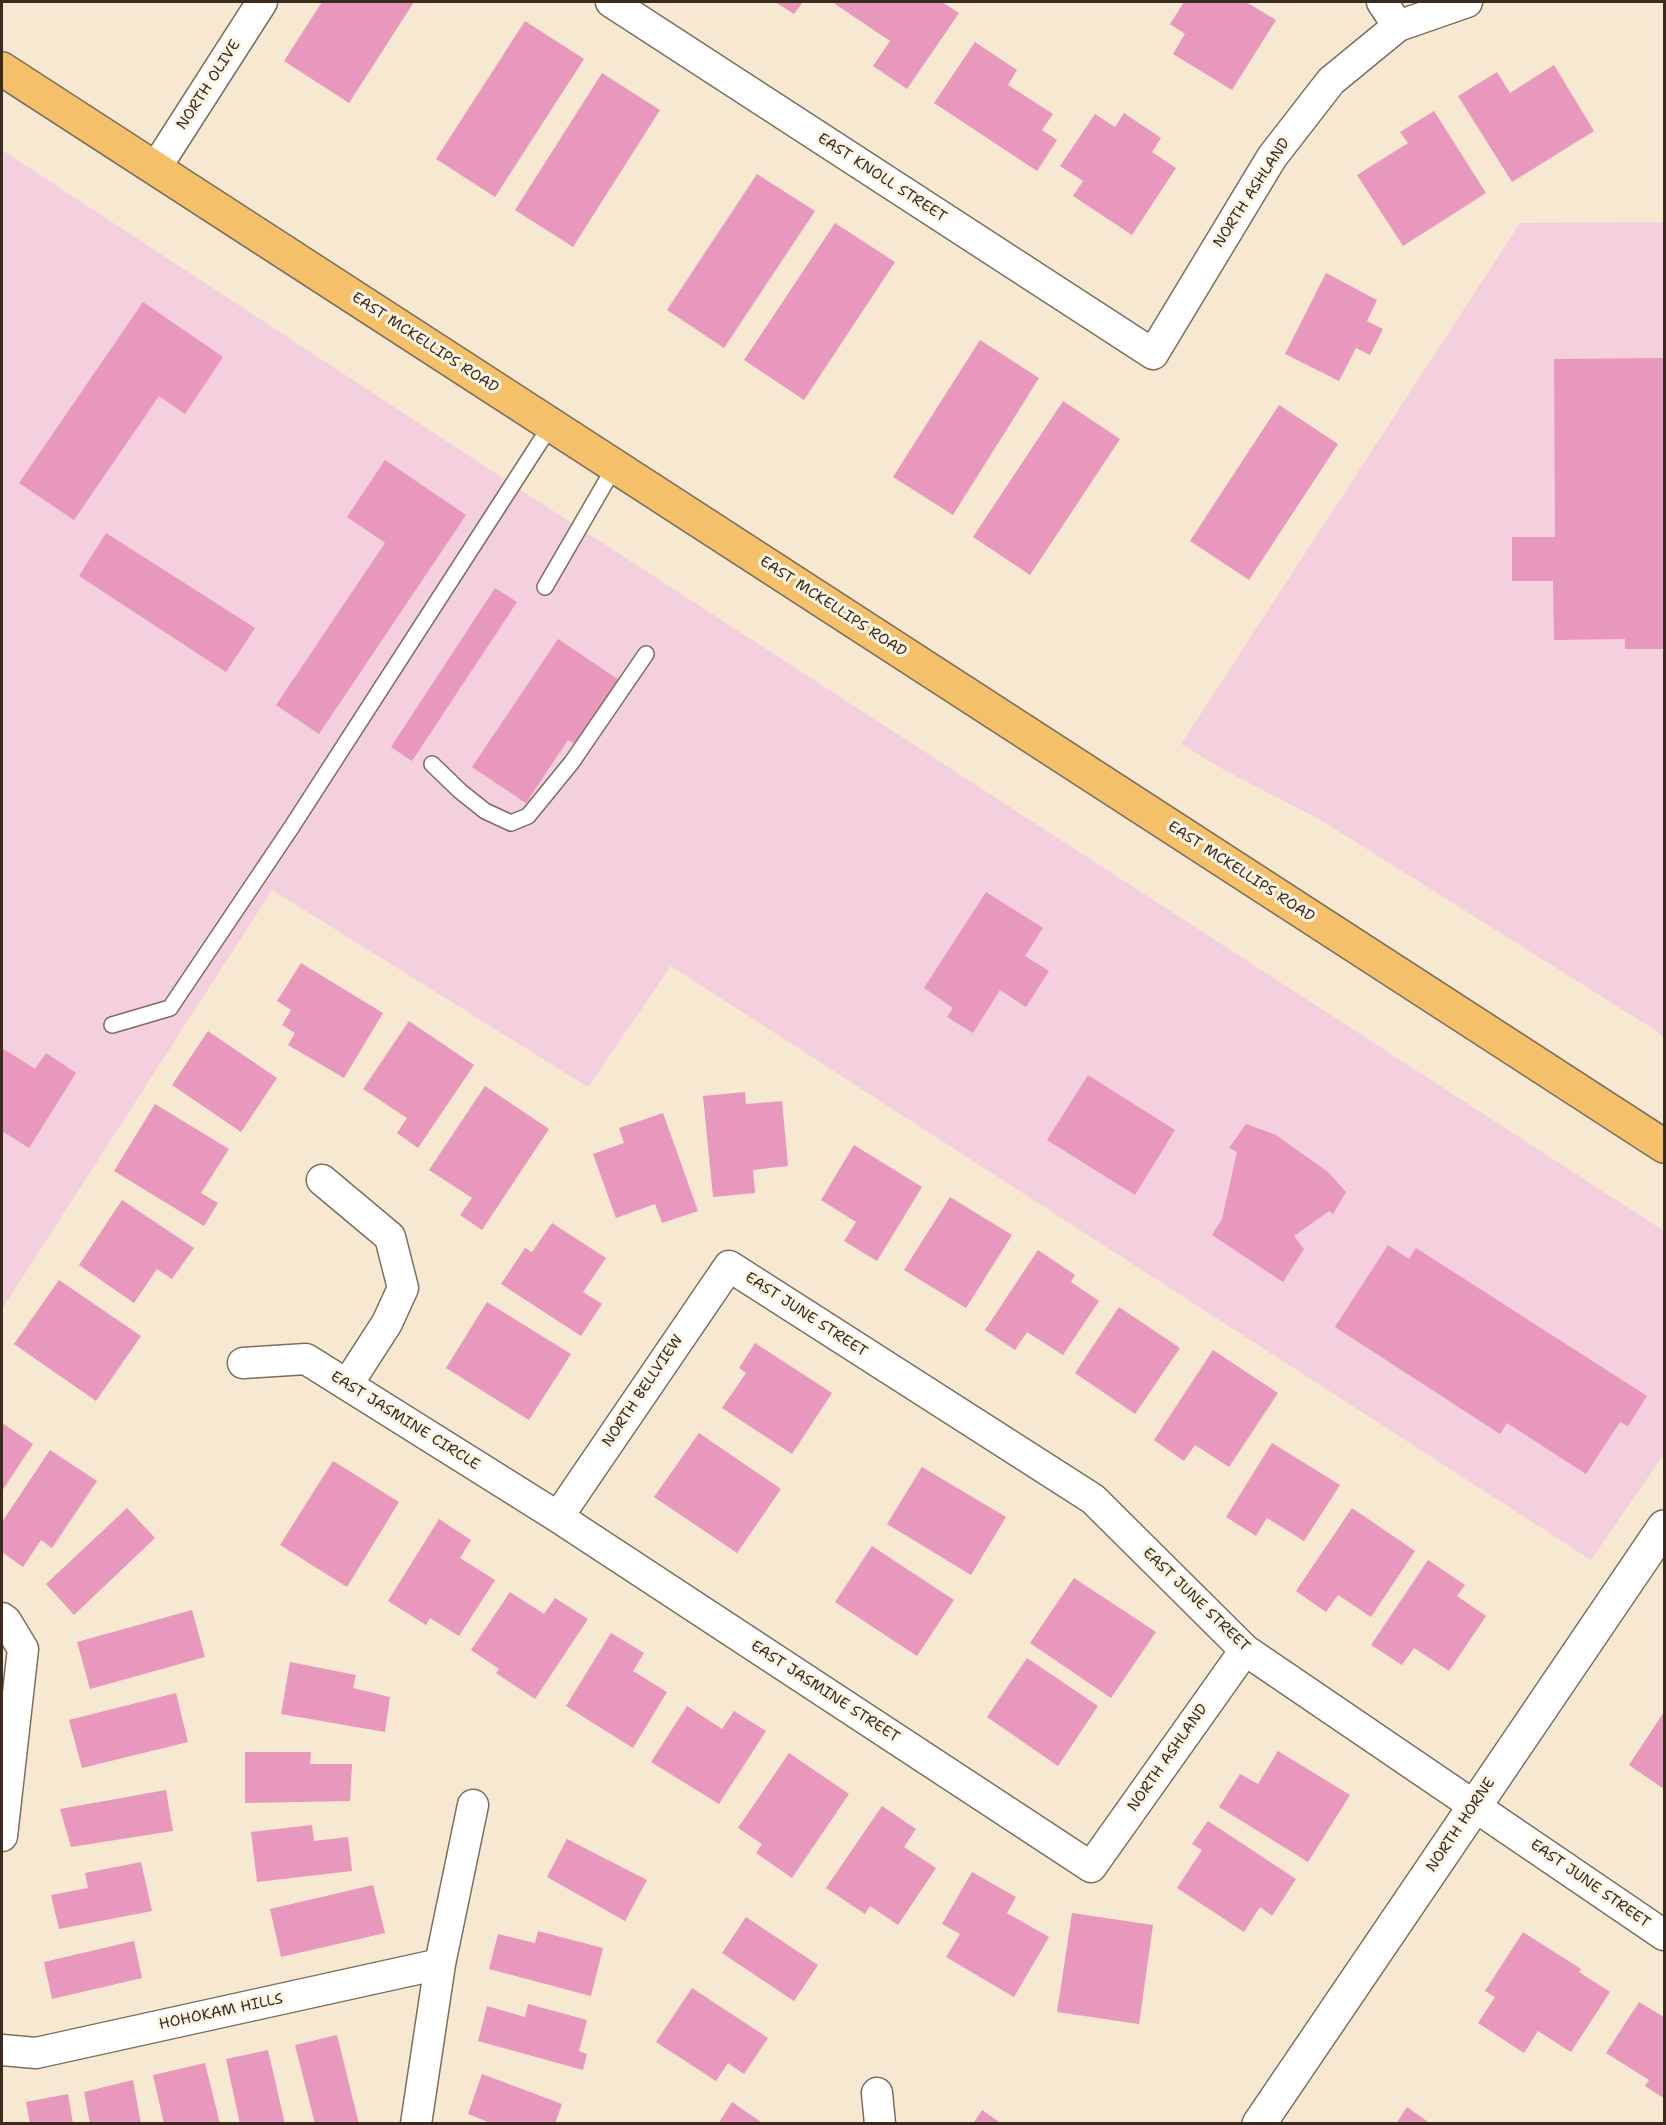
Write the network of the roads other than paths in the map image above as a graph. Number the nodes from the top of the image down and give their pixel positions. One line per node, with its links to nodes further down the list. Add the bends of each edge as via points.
1 (262, 2): 6 (street, NORTH OLIVE)
2 (610, 2): 7 (street, EAST KNOLL STREET)
3 (1467, 2): 4 (street, NORTH ASHLAND)
4 (1390, 14): 7 (street, NORTH ASHLAND, via 1272,157)
5 (2, 69): 6 (main road, EAST MCKELLIPS ROAD)
6 (155, 169): 8 (main road, EAST MCKELLIPS ROAD)
7 (1153, 354)
8 (551, 425): 9 (main road, EAST MCKELLIPS ROAD); 13 (lane, via 170,1008)
9 (615, 466): 10 (lane); 14 (main road, EAST MCKELLIPS ROAD)
10 (546, 587)
11 (646, 654): 12 (lane, via 572,762 528,816 511,823 485,811)
12 (432, 764)
13 (112, 1024)
14 (1665, 1146)
15 (322, 1180): 18 (street, via 390,1237 403,1288 387,1323)
16 (729, 1266): 19 (street, NORTH BELLVIEW); 22 (street, EAST JUNE STREET, via 1093,1499)
17 (243, 1363): 18 (street, EAST JASMINE CIRCLE, via 306,1359)
18 (347, 1385): 19 (street, EAST JASMINE CIRCLE)
19 (558, 1517): 26 (street, EAST JASMINE STREET)
20 (1665, 1527): 23 (street, NORTH HORNE)
21 (2, 1618): 25 (street, via 23,1649)
22 (1245, 1650): 23 (street, EAST JUNE STREET); 26 (street, NORTH ASHLAND)
23 (1475, 1805): 27 (street, EAST JUNE STREET); 33 (street, NORTH HORNE)
24 (473, 1806): 28 (street)
25 (2, 1836)
26 (1091, 1867)
27 (1665, 1935)
28 (440, 1964): 29 (street, HOHOKAM HILLS, via 36,2053); 31 (street)
29 (2, 2050)
30 (877, 2093): 32 (street)
31 (416, 2124)
32 (880, 2124)
33 (1259, 2124)

